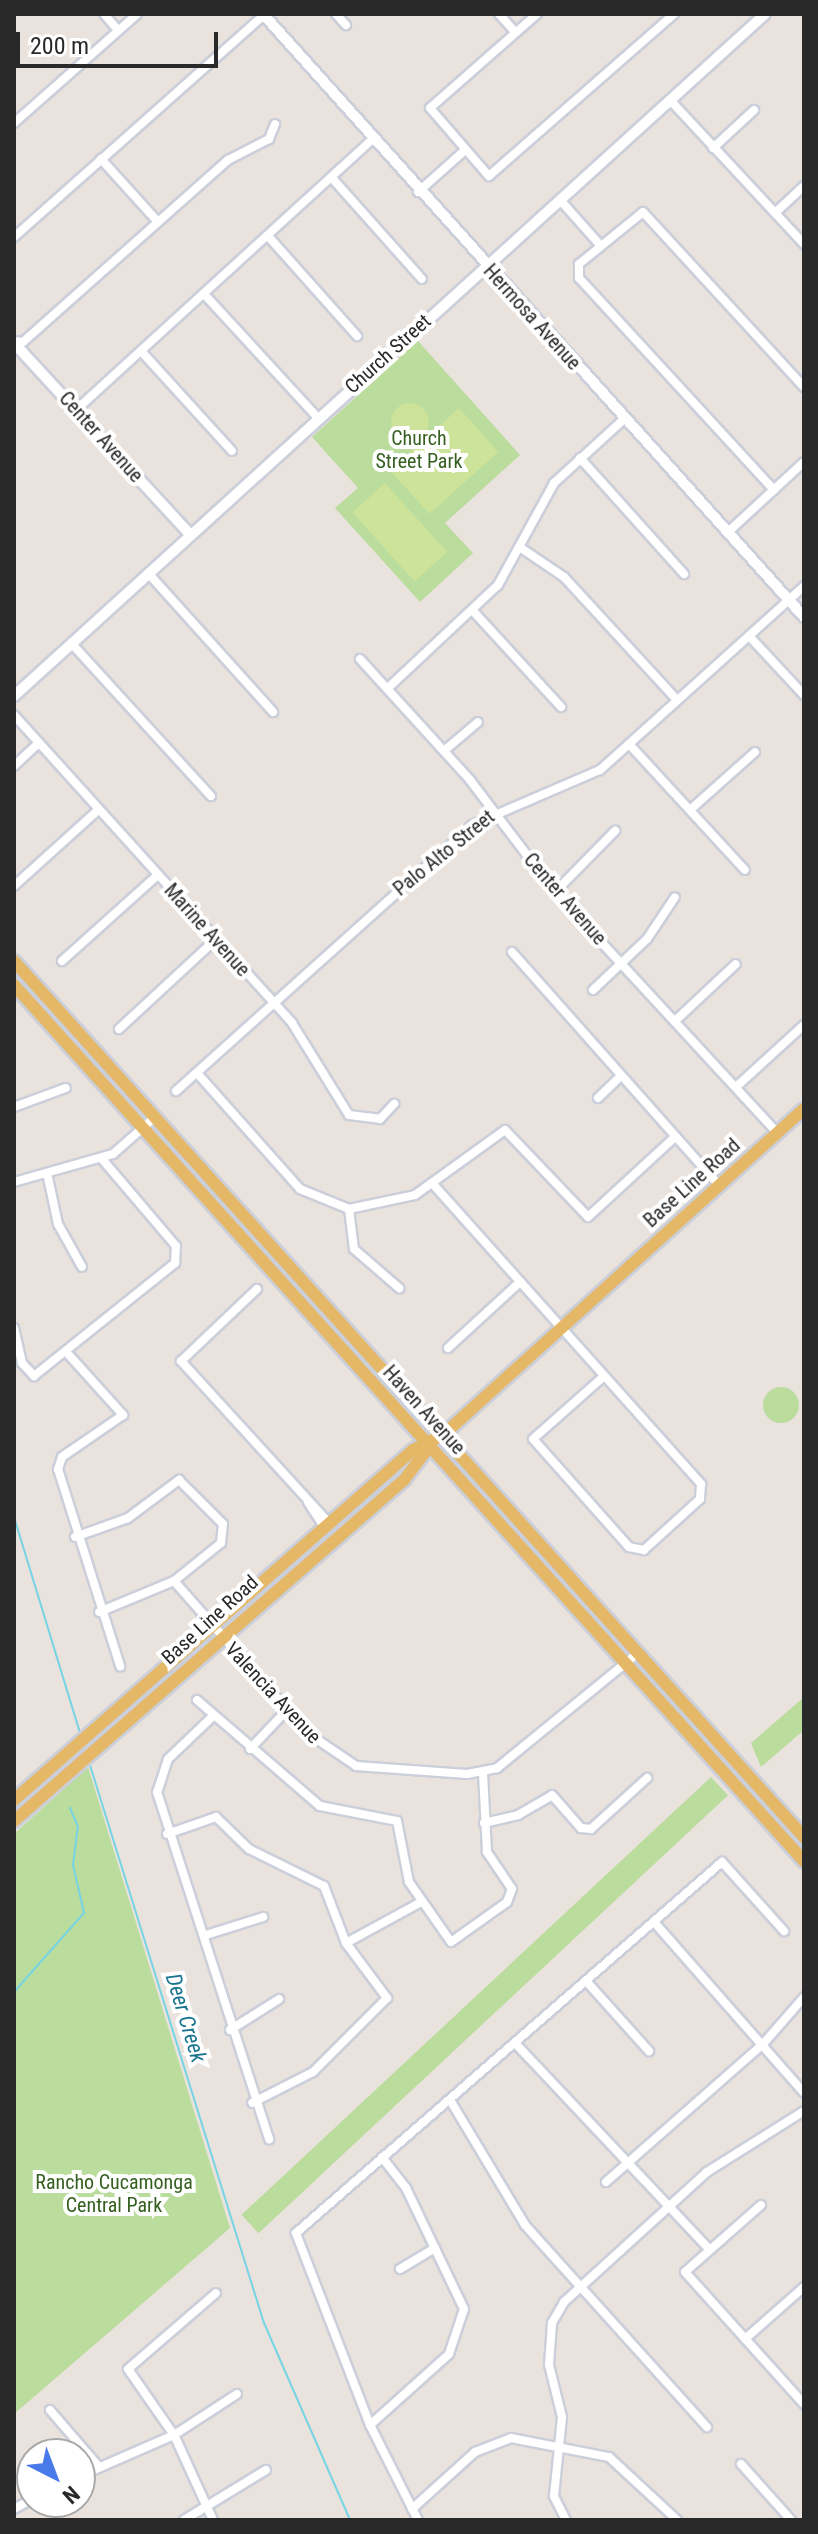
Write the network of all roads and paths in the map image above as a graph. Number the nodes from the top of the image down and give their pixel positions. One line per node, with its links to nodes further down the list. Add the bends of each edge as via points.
1 (104, 14): 10 (street)
2 (137, 14): 10 (street)
3 (263, 14): 16 (street, Hermosa Avenue); 19 (street)
4 (336, 14): 9 (street)
5 (499, 14): 11 (street)
6 (537, 14): 11 (street)
7 (674, 14): 18 (street, via 489,176)
8 (765, 14): 12 (street, Church Street)
9 (346, 25)
10 (118, 30): 14 (street)
11 (516, 33): 18 (street, via 430,108)
12 (670, 100): 17 (street); 23 (street, Church Street)
13 (754, 110): 17 (street)
14 (14, 123)
15 (275, 124): 25 (street, via 269,139 228,160)
16 (373, 139): 20 (street); 22 (street, Hermosa Avenue)
17 (713, 148): 24 (street)
18 (464, 151): 22 (street)
19 (101, 159): 25 (street); 27 (street)
20 (332, 178): 26 (street); 31 (street)
21 (804, 186): 24 (street)
22 (418, 192): 30 (street, Hermosa Avenue)
23 (561, 201): 29 (street); 30 (street, Church Street)
24 (775, 213): 28 (street)
25 (158, 222): 34 (street, via 23,342)
26 (268, 236): 32 (street); 33 (street)
27 (14, 237)
28 (804, 244)
29 (601, 246): 36 (street, via 643,212); 43 (street, via 577,271)
30 (486, 267): 38 (street, Church Street); 39 (street, Hermosa Avenue)
31 (422, 279)
32 (204, 294): 35 (street); 38 (street)
33 (357, 336)
34 (14, 342): 37 (street, Center Avenue)
35 (141, 351): 37 (street); 40 (street)
36 (804, 387)
37 (77, 409): 44 (street, Center Avenue)
38 (317, 417): 44 (street, Church Street)
39 (624, 419): 41 (street); 45 (street, Hermosa Avenue)
40 (232, 451)
41 (580, 458): 46 (street, via 532,513); 48 (street)
42 (804, 462): 43 (street)
43 (774, 490): 45 (street)
44 (188, 532): 47 (street, Church Street)
45 (727, 533): 50 (street, Hermosa Avenue)
46 (521, 548): 51 (street); 59 (street, via 564,577)
47 (148, 573): 54 (street, Church Street); 61 (street)
48 (684, 574)
49 (804, 586): 50 (street, Palo Alto Street)
50 (788, 600): 52 (street, Hermosa Avenue); 53 (street, Palo Alto Street)
51 (474, 612): 56 (street); 60 (street)
52 (804, 617)
53 (749, 636): 57 (street); 59 (street, Palo Alto Street)
54 (72, 644): 58 (street, Church Street); 69 (street)
55 (360, 659): 56 (street, Center Avenue)
56 (389, 687): 66 (street, Center Avenue)
57 (804, 695)
58 (14, 696)
59 (677, 700): 65 (street, Palo Alto Street)
60 (561, 707)
61 (273, 712)
62 (14, 715): 64 (street, Marine Avenue)
63 (478, 722): 66 (street)
64 (39, 743): 68 (street); 70 (street, Marine Avenue)
65 (629, 744): 71 (street); 72 (street, Palo Alto Street, via 570,785)
66 (445, 750): 72 (street, Center Avenue)
67 (755, 752): 71 (street)
68 (14, 766)
69 (211, 796)
70 (98, 810): 75 (street, Marine Avenue); 76 (street)
71 (690, 810): 74 (street)
72 (493, 811): 77 (street, Center Avenue); 87 (street, Palo Alto Street)
73 (615, 831): 77 (street)
74 (745, 870)
75 (158, 875): 79 (street, Marine Avenue); 82 (street)
76 (14, 886)
77 (555, 892): 83 (street, Center Avenue)
78 (675, 897): 83 (street)
79 (215, 940): 87 (street, Marine Avenue); 90 (street)
80 (512, 952): 92 (street)
81 (14, 961): 100 (main road, Haven Avenue)
82 (62, 961)
83 (622, 963): 86 (street); 88 (street, Center Avenue)
84 (736, 964): 88 (street)
85 (14, 985): 101 (main road, Haven Avenue)
86 (593, 990)
87 (274, 1003): 91 (street, Palo Alto Street); 97 (street, Marine Avenue, via 349,1115 380,1119)
88 (675, 1021): 93 (street, Center Avenue)
89 (804, 1025): 93 (street)
90 (119, 1029)
91 (197, 1073): 95 (street, Palo Alto Street); 109 (street, via 300,1189)
92 (620, 1077): 96 (street); 103 (street)
93 (736, 1087): 102 (street, Center Avenue)
94 (66, 1088): 98 (street)
95 (176, 1091)
96 (598, 1098)
97 (394, 1104)
98 (14, 1107)
99 (804, 1109): 102 (main road, Base Line Road)
100 (155, 1117): 101 (street); 119 (main road, Haven Avenue)
101 (143, 1127): 104 (street); 120 (main road, Haven Avenue)
102 (777, 1133): 108 (main road, Base Line Road)
103 (674, 1138): 107 (street, via 588,1217 505,1130); 108 (street)
104 (102, 1159): 105 (street); 117 (street, via 179,1255)
105 (47, 1173): 106 (street); 110 (street, via 58,1224)
106 (14, 1182)
107 (432, 1183): 109 (street, via 405,1199); 111 (street)
108 (719, 1185): 114 (main road, Base Line Road)
109 (349, 1209): 112 (street, via 354,1249)
110 (82, 1267)
111 (520, 1282): 114 (street); 116 (street)
112 (399, 1288)
113 (257, 1289): 121 (street, via 181,1361)
114 (563, 1327): 118 (street); 119 (main road, Base Line Road)
115 (14, 1328): 117 (street, via 26,1371 34,1376)
116 (448, 1348)
117 (69, 1355): 122 (street, via 123,1415 58,1462)
118 (602, 1378): 118 (street, via 533,1439 636,1552 704,1491)
119 (443, 1435): 120 (main road, Base Line Road); 127 (main road, Haven Avenue)
120 (429, 1447): 121 (main road, Base Line Road, via 413,1450); 126 (main road, Base Line Road, via 427,1459); 128 (main road, Haven Avenue)
121 (327, 1525): 125 (main road, Base Line Road)
122 (75, 1537): 123 (street, via 128,1518 179,1480 226,1535); 124 (street)
123 (174, 1581): 124 (street); 125 (street, Valencia Avenue)
124 (99, 1612): 129 (street)
125 (211, 1624): 126 (street, Valencia Avenue); 136 (main road, Base Line Road)
126 (221, 1636): 131 (street, Valencia Avenue); 137 (main road, Base Line Road)
127 (638, 1653): 128 (street); 140 (main road, Haven Avenue)
128 (626, 1664): 134 (street, via 527,1749); 141 (main road, Haven Avenue)
129 (120, 1666)
130 (197, 1700): 132 (street)
131 (287, 1710): 133 (street); 134 (street, Valencia Avenue, via 327,1751 356,1766)
132 (212, 1717): 133 (street); 139 (street, via 160,1775)
133 (250, 1749): 142 (street, via 320,1806 397,1821)
134 (483, 1772): 138 (street)
135 (647, 1778): 138 (street, via 591,1829 581,1828 552,1795 518,1815)
136 (14, 1800)
137 (14, 1821)
138 (484, 1823): 142 (street, via 487,1852 512,1889 507,1902 451,1942)
139 (167, 1834): 146 (street); 147 (street, via 216,1817 249,1849 324,1886)
140 (804, 1837)
141 (804, 1861)
142 (419, 1903): 147 (street)
143 (263, 1917): 146 (street)
144 (654, 1922): 145 (street, via 722,1862); 148 (street); 153 (street)
145 (784, 1931)
146 (206, 1935): 151 (street)
147 (346, 1943): 157 (street, via 387,1998 313,2072)
148 (587, 1982): 152 (street); 154 (street)
149 (804, 1997): 153 (street)
150 (279, 1999): 151 (street)
151 (230, 2030): 157 (street)
152 (515, 2043): 156 (street); 161 (street)
153 (763, 2044): 155 (street); 161 (street)
154 (649, 2051)
155 (804, 2093)
156 (450, 2100): 160 (street); 169 (street, via 525,2225)
157 (252, 2103): 159 (street)
158 (804, 2111): 164 (street, via 736,2149)
159 (269, 2139)
160 (382, 2157): 165 (street); 175 (street, via 296,2233)
161 (632, 2163): 162 (street); 164 (street)
162 (606, 2182)
163 (761, 2205): 166 (street)
164 (671, 2206): 166 (street); 169 (street)
165 (435, 2248): 167 (street); 175 (street, via 464,2309 449,2354)
166 (710, 2250): 171 (street, via 685,2272)
167 (400, 2269)
168 (804, 2287): 171 (street)
169 (580, 2288): 176 (street); 178 (street, via 552,2323 547,2345 561,2401)
170 (216, 2293): 177 (street, via 128,2369)
171 (745, 2339): 173 (street)
172 (237, 2394): 177 (street)
173 (804, 2404)
174 (50, 2410): 180 (street)
175 (370, 2425): 184 (street)
176 (707, 2427)
177 (174, 2435): 180 (street); 183 (street)
178 (559, 2445): 184 (street, via 496,2442); 188 (street, via 554,2496); 189 (street, via 622,2464)
179 (741, 2464): 190 (street)
180 (99, 2467): 181 (street)
181 (96, 2468)
182 (266, 2470): 183 (street)
183 (209, 2508): 185 (street); 186 (street)
184 (412, 2509): 187 (street)
185 (184, 2520)
186 (213, 2520)
187 (418, 2520)
188 (566, 2520)
189 (677, 2520)
190 (791, 2520)

